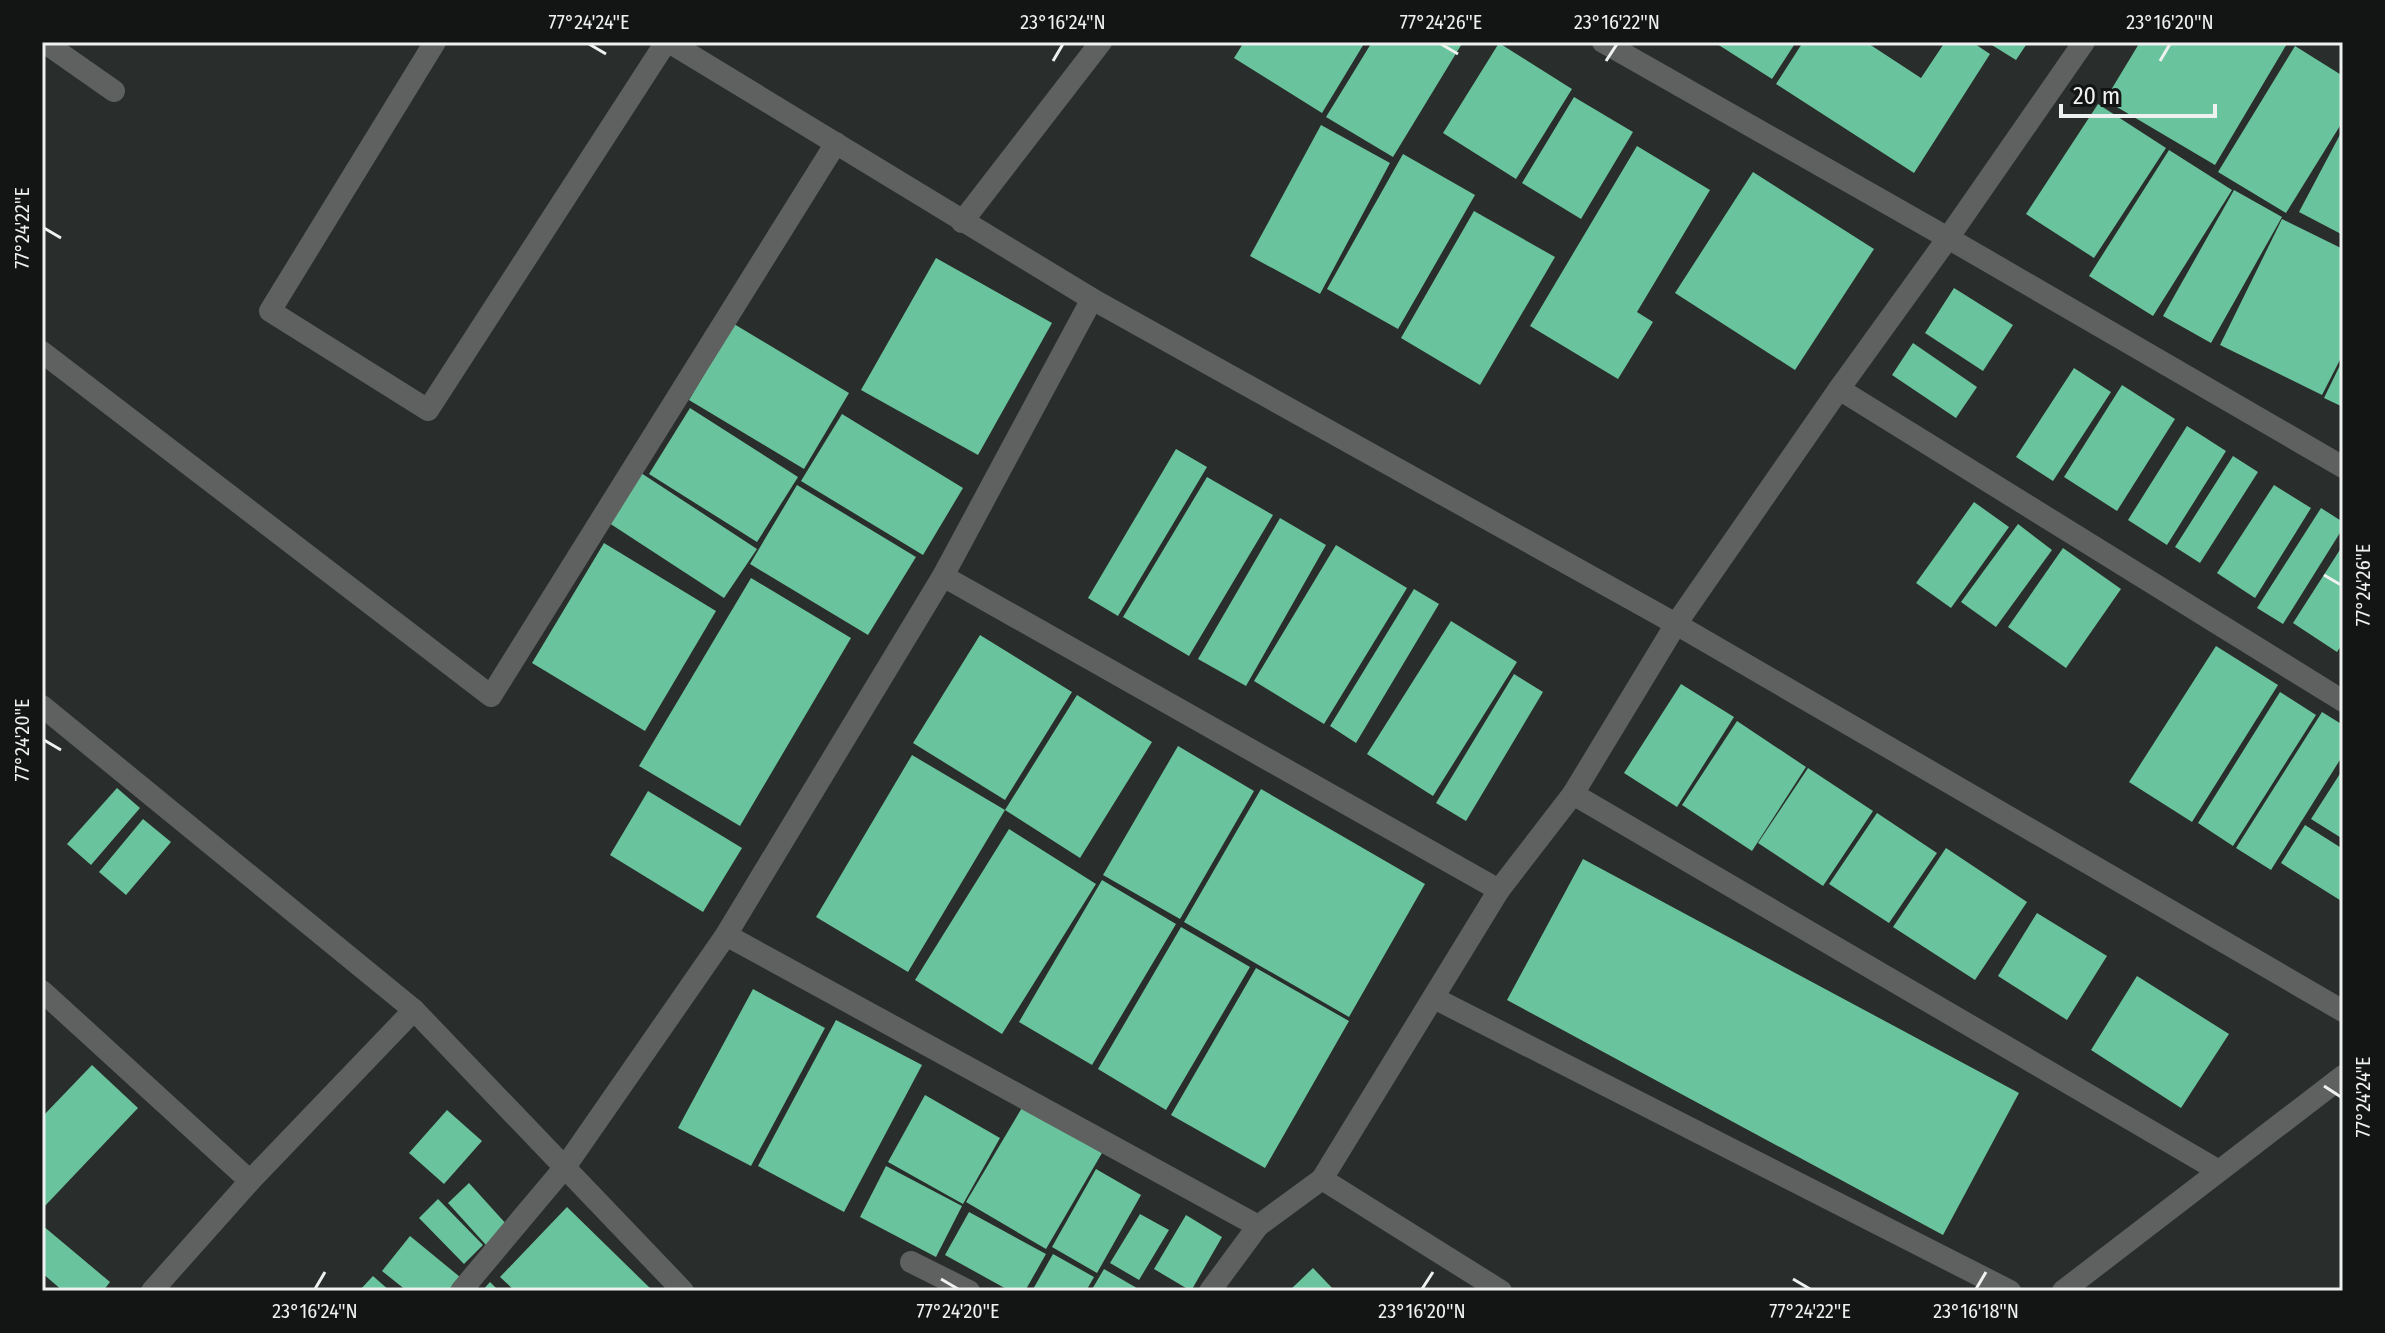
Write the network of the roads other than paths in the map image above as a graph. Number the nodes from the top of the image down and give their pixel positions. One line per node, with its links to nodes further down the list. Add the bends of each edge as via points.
1 (44, 42): 7 (street)
2 (435, 42): 3 (street, via 270,311 428,410)
3 (667, 42): 8 (street)
4 (1101, 42): 9 (street)
5 (1603, 42): 10 (street)
6 (2084, 42): 10 (street)
7 (114, 91)
8 (836, 143): 9 (street); 12 (street, via 491,696)
9 (962, 222): 11 (street)
10 (1948, 238): 13 (street); 14 (street)
11 (1092, 299): 15 (street); 16 (street)
12 (42, 352)
13 (1839, 389): 16 (street); 17 (street)
14 (2343, 467)
15 (943, 576): 20 (street); 21 (street)
16 (1676, 624): 19 (street); 25 (street)
17 (2343, 701)
18 (42, 706): 24 (street)
19 (1573, 794): 20 (street); 28 (street)
20 (1499, 890): 23 (street)
21 (726, 935): 27 (street); 31 (street)
22 (42, 991): 30 (street)
23 (1434, 998): 29 (street); 39 (street)
24 (414, 1010): 27 (street); 30 (street)
25 (2343, 1011)
26 (2343, 1076): 28 (street)
27 (565, 1167): 34 (street); 35 (street)
28 (2219, 1171): 40 (street)
29 (1322, 1179): 31 (street); 38 (street)
30 (250, 1181): 33 (street)
31 (1258, 1226): 37 (street)
32 (911, 1262): 36 (street)
33 (152, 1291)
34 (461, 1291)
35 (683, 1291)
36 (969, 1291)
37 (1210, 1291)
38 (1501, 1291)
39 (2010, 1291)
40 (2063, 1291)

